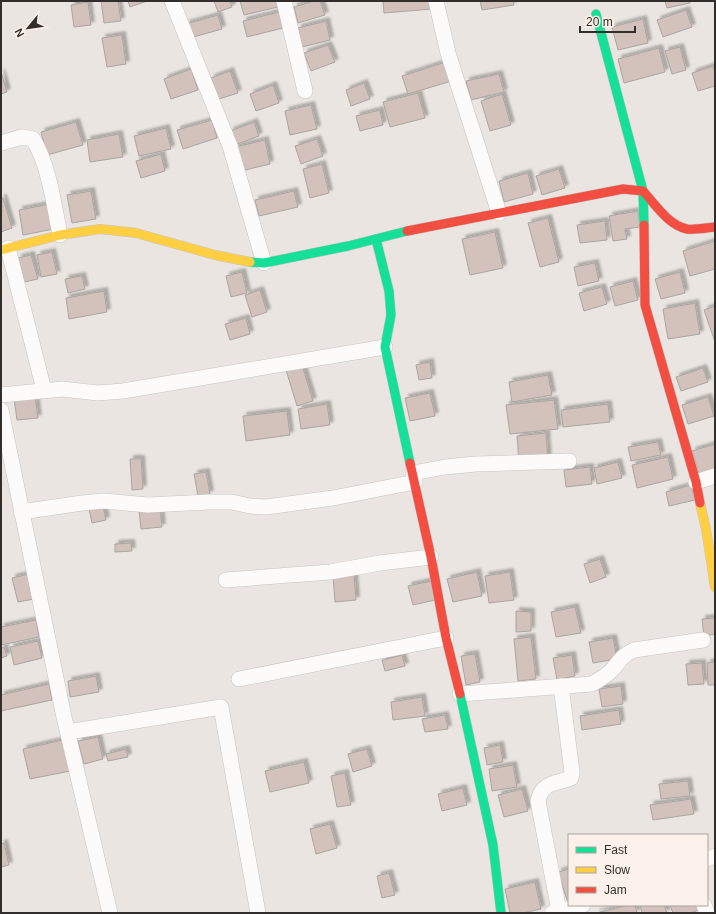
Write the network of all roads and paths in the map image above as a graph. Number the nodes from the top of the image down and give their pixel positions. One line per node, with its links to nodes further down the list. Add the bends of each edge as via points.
1 (172, 1): 13 (street, via 230,146)
2 (284, 1): 5 (street)
3 (436, 1): 8 (street, via 448,53)
4 (596, 14): 7 (street)
5 (305, 91)
6 (1, 143): 10 (street, via 22,137 33,139 40,149)
7 (643, 191): 8 (street, via 623,189); 9 (street, via 676,224 684,228); 21 (street, via 645,305)
8 (499, 214): 11 (street)
9 (715, 227)
10 (60, 235): 12 (street); 13 (street, via 100,229 136,233 215,255)
11 (376, 239): 13 (street); 14 (street, via 389,292 391,315)
12 (5, 249): 15 (street)
13 (264, 263)
14 (385, 347): 15 (street, via 123,391 98,393); 20 (street)
15 (44, 390): 16 (street)
16 (1, 395)
17 (1, 410): 22 (street)
18 (569, 461): 20 (street, via 446,467)
19 (715, 476): 21 (street)
20 (414, 478): 22 (street, via 333,498 266,507 232,502 148,505 103,501); 23 (street)
21 (696, 482): 25 (street)
22 (21, 512): 31 (street)
23 (431, 557): 24 (street, via 330,572); 26 (street)
24 (226, 580)
25 (715, 587)
26 (446, 638): 28 (street); 30 (street)
27 (703, 640): 29 (street, via 634,650 625,654 611,671 592,684)
28 (239, 679)
29 (561, 686): 30 (street); 33 (street, via 571,778 545,787 540,792 538,801)
30 (460, 694): 36 (street, via 493,845)
31 (68, 732): 34 (street); 35 (street, via 221,708)
32 (579, 906): 33 (street)
33 (556, 912)
34 (110, 913)
35 (258, 913)
36 (501, 913)

